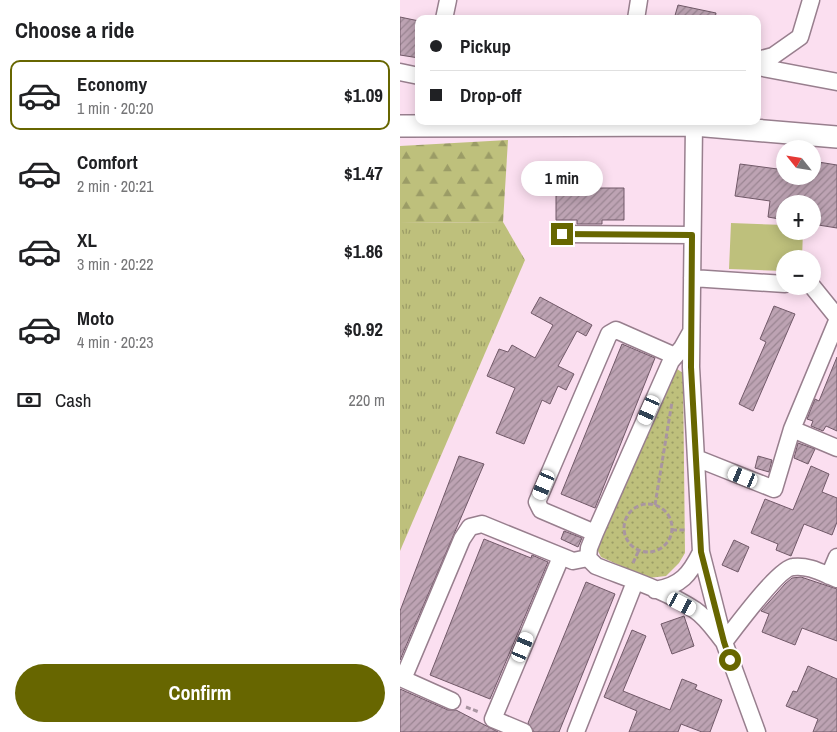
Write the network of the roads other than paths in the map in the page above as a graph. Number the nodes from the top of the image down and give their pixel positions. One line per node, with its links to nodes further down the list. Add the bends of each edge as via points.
1 (448, 0): 4 (street)
2 (639, 0): 5 (street)
3 (811, 0): 6 (street, via 800,37 773,56)
4 (445, 15)
5 (637, 15)
6 (761, 59)
7 (761, 67): 10 (street)
8 (400, 72): 9 (street)
9 (415, 75)
10 (837, 82)
11 (512, 125): 13 (main road)
12 (694, 125): 14 (main road); 16 (street)
13 (400, 126)
14 (837, 137)
15 (562, 234): 16 (street)
16 (692, 235): 17 (street)
17 (692, 278): 18 (street); 21 (street)
18 (776, 283)
19 (819, 295): 20 (street)
20 (837, 319): 24 (street)
21 (691, 331): 22 (street); 23 (street)
22 (673, 358): 23 (street); 27 (street); 27 (street, via 616,330 609,334 537,502 541,510)
23 (691, 367): 26 (street)
24 (792, 429): 25 (street); 26 (street, via 774,489)
25 (837, 448)
26 (696, 458): 28 (street)
27 (595, 533): 31 (street)
28 (701, 552): 34 (street, via 694,568 673,587); 35 (street)
29 (561, 557): 31 (street, via 573,561); 36 (street, via 482,524 470,527 462,539 403,680); 37 (street, via 493,719)
30 (837, 557): 32 (street)
31 (588, 558): 33 (street, via 596,566)
32 (833, 577): 35 (street, via 807,566 791,567 778,576)
33 (635, 582): 34 (street); 38 (street)
34 (655, 590): 35 (street, via 696,610)
35 (724, 642): 39 (street)
36 (452, 701)
37 (524, 732)
38 (576, 732)
39 (757, 732)

